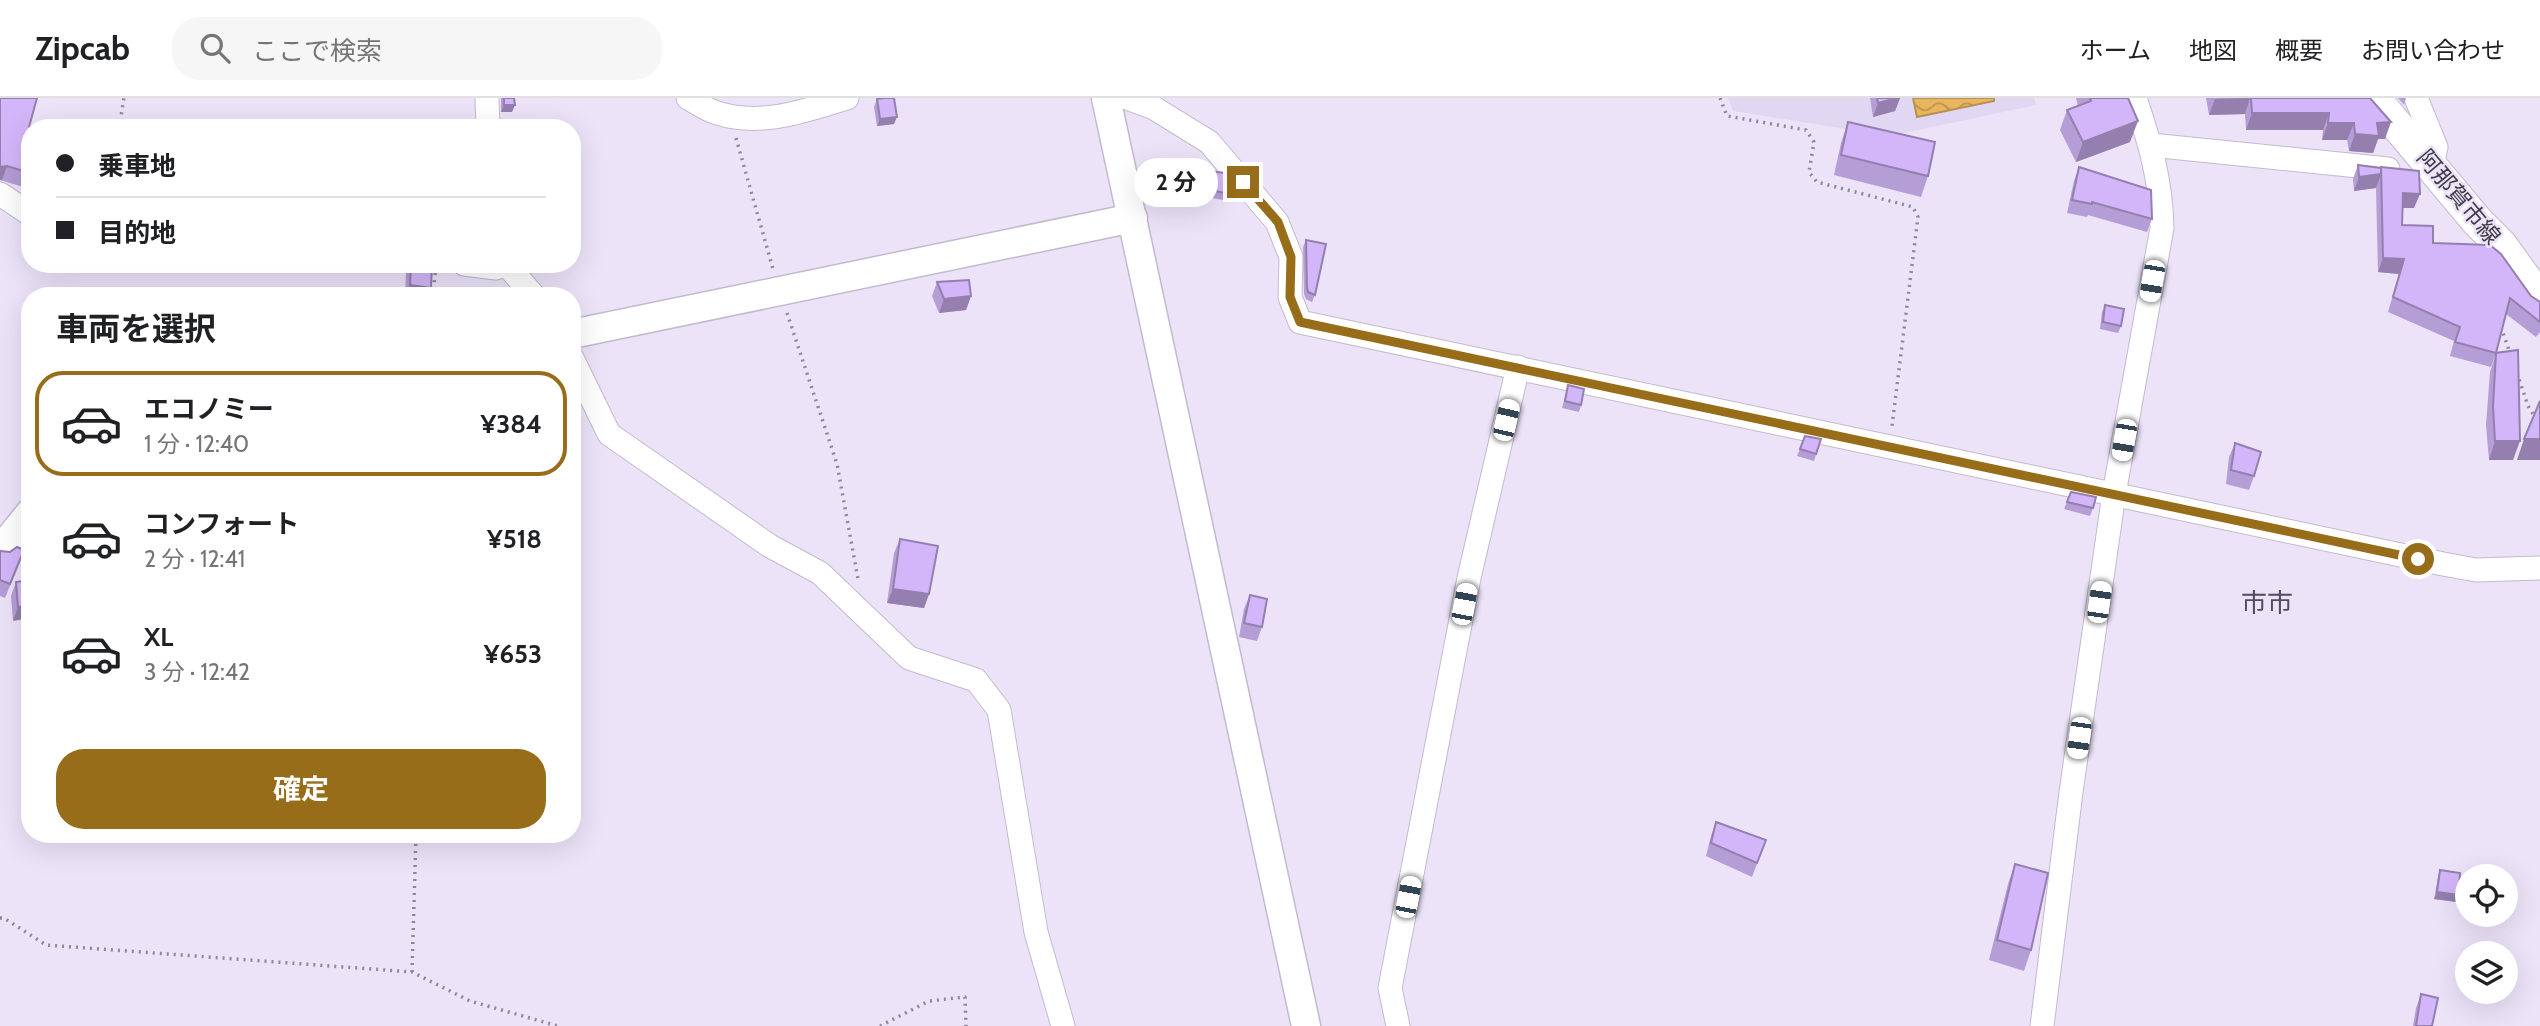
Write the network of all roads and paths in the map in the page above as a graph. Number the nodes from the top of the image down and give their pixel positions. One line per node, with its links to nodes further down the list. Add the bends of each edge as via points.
1 (124, 98): 12 (path)
2 (487, 98): 13 (street)
3 (688, 98): 11 (street, via 716,113)
4 (847, 98): 11 (street, via 762,120)
5 (1106, 98): 18 (street)
6 (1127, 98): 26 (street, via 1154,108 1209,142 1278,222 1291,257 1290,297 1300,322)
7 (1720, 98): 30 (path, via 1727,116 1806,130 1814,142 1809,172 1817,182 1913,207 1918,217)
8 (2135, 98): 14 (street)
9 (2374, 98): 15 (main road, 阿那賀市線)
10 (2416, 98): 15 (street, via 2436,147)
11 (728, 107): 21 (path)
12 (120, 119)
13 (488, 119)
14 (2151, 145): 15 (street); 31 (street, via 2162,228)
15 (2436, 169): 22 (main road, 阿那賀市線)
16 (0, 194): 17 (street)
17 (21, 208)
18 (1133, 218): 21 (street); 43 (street)
19 (514, 273): 20 (street)
20 (526, 287)
21 (779, 291): 24 (street); 35 (path, via 836,464)
22 (2540, 299)
23 (2499, 321): 25 (path)
24 (581, 332)
25 (2511, 358)
26 (1518, 367): 30 (street); 44 (street, via 1469,578 1392,976)
27 (2516, 370): 29 (path)
28 (581, 376): 35 (street, via 610,435 770,546 820,573)
29 (2540, 425)
30 (1889, 449): 31 (street)
31 (2114, 494): 34 (street, via 2476,570); 45 (street)
32 (21, 524): 33 (street)
33 (0, 550)
34 (2540, 568)
35 (865, 615): 42 (street, via 909,658 976,680 999,710 1036,932)
36 (416, 843): 38 (path)
37 (0, 918): 38 (path, via 46,945)
38 (412, 972): 39 (path, via 470,1001)
39 (558, 1026)
40 (880, 1026): 41 (path, via 929,1001 965,997)
41 (966, 1026)
42 (1063, 1026)
43 (1306, 1026)
44 (1398, 1026)
45 (2042, 1026)

